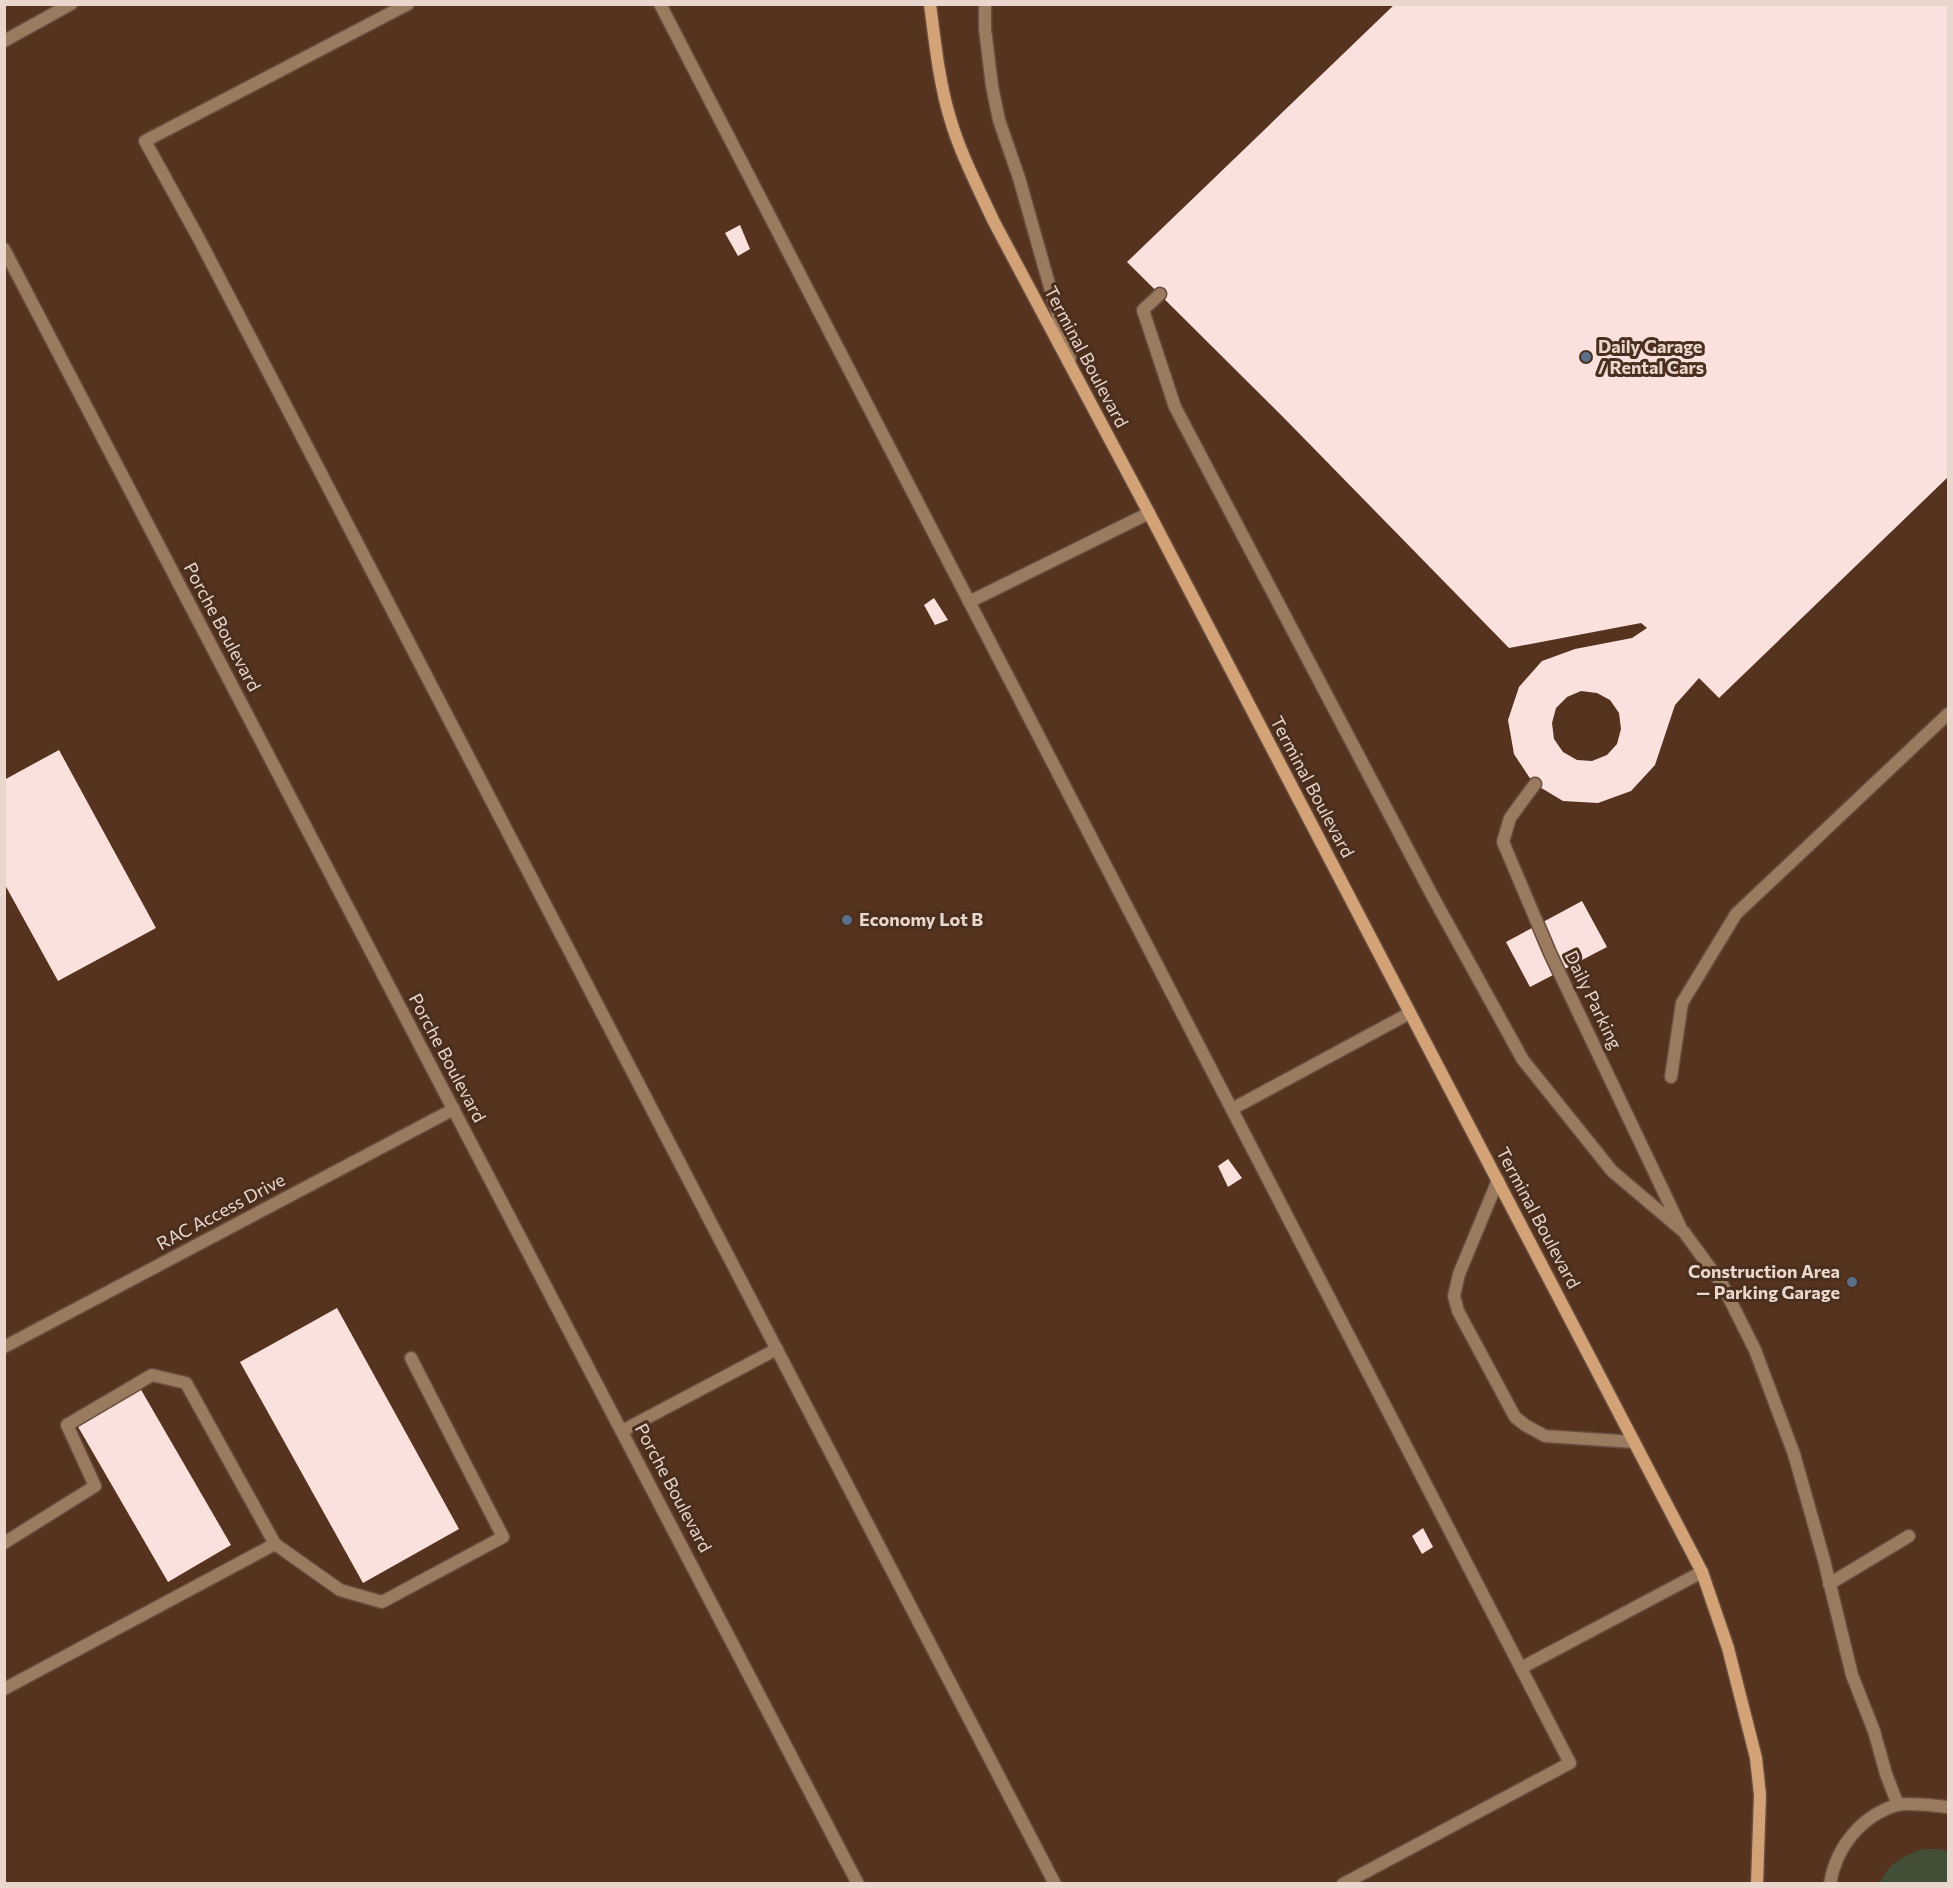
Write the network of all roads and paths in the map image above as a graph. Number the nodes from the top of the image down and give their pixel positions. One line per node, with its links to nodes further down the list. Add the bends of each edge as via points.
1 (71, 4): 6 (street)
2 (408, 4): 21 (street, via 145,141)
3 (660, 4): 11 (street)
4 (930, 4): 9 (main road, Terminal Boulevard, via 950,118 972,175)
5 (985, 4): 9 (street, via 999,120)
6 (4, 41)
7 (4, 249): 16 (street, Porche Boulevard)
8 (1160, 294): 19 (street, via 1143,310 1174,407 1523,1060 1612,1172)
9 (1074, 371): 10 (main road, Terminal Boulevard)
10 (1149, 513): 11 (street); 14 (main road, Terminal Boulevard)
11 (969, 602): 17 (street)
12 (1948, 714): 15 (street, via 1736,914 1682,1003)
13 (1535, 784): 19 (street, Daily Parking, via 1510,818 1503,842 1550,953)
14 (1410, 1013): 17 (street); 18 (main road, Terminal Boulevard)
15 (1671, 1077)
16 (454, 1109): 20 (street, RAC Access Drive); 23 (street, Porche Boulevard)
17 (1232, 1109): 30 (street)
18 (1498, 1180): 24 (main road, Terminal Boulevard); 24 (street, via 1460,1274 1454,1296 1458,1311 1515,1417 1525,1425 1545,1436)
19 (1684, 1232): 29 (street, via 1722,1284 1755,1350 1794,1454)
20 (4, 1347)
21 (777, 1349): 23 (street); 35 (street)
22 (411, 1358): 27 (street, via 503,1537 382,1602 340,1590)
23 (622, 1431): 34 (street, Porche Boulevard)
24 (1634, 1442): 28 (main road, Terminal Boulevard)
25 (1909, 1536): 29 (street)
26 (4, 1543): 27 (street, via 95,1486 67,1425 152,1375 186,1383)
27 (275, 1544): 31 (street)
28 (1702, 1572): 30 (street); 37 (main road, Terminal Boulevard, via 1728,1648 1756,1758 1760,1795)
29 (1829, 1584): 32 (street, via 1852,1675)
30 (1521, 1668): 36 (street, via 1570,1763)
31 (4, 1689)
32 (1898, 1805): 33 (street); 38 (street, via 1870,1817 1847,1839 1833,1866)
33 (1948, 1807)
34 (858, 1884)
35 (1055, 1884)
36 (1342, 1884)
37 (1757, 1884)
38 (1830, 1884)

